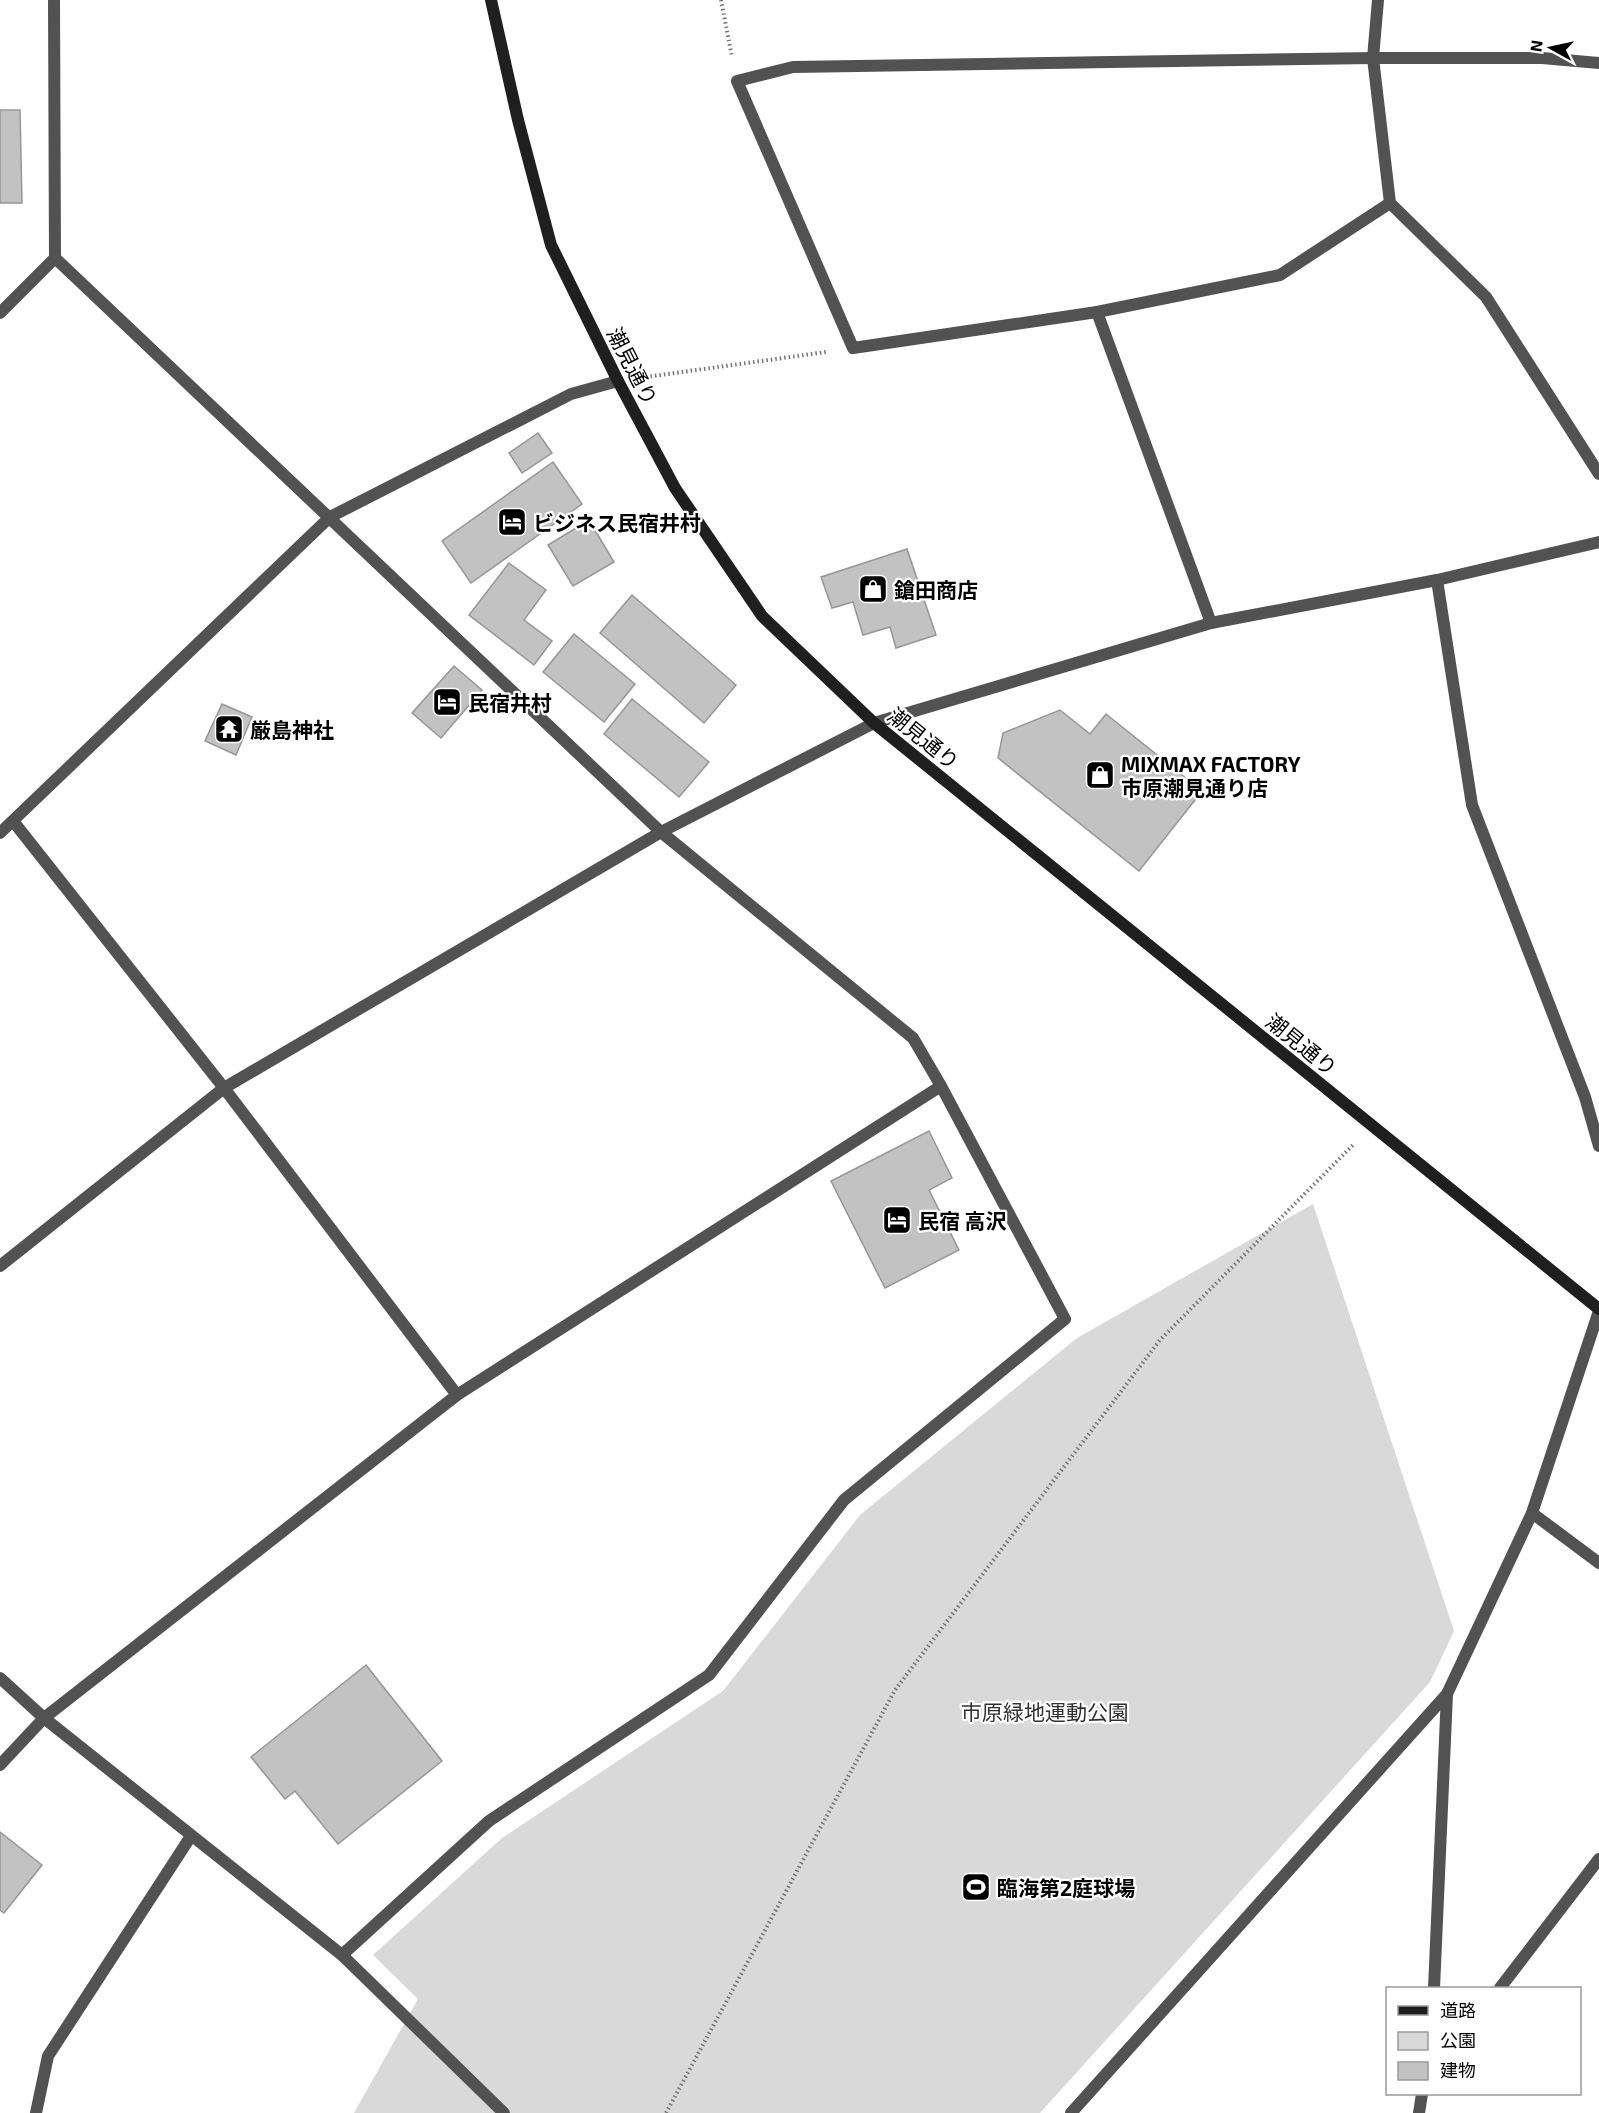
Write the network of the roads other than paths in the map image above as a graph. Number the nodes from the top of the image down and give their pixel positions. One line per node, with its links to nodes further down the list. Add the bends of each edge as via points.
1 (54, 0): 7 (street)
2 (491, 0): 10 (street, 潮見通り, via 550,245)
3 (1378, 0): 4 (street)
4 (1373, 58): 5 (street, via 1542,57); 6 (street); 8 (street, via 793,67 737,81 853,348)
5 (1599, 63)
6 (1390, 203): 8 (street, via 1280,275); 11 (street, via 1486,297)
7 (55, 258): 9 (street); 12 (street)
8 (1097, 312): 15 (street)
9 (0, 313)
10 (618, 381): 12 (street, via 571,394); 16 (street, 潮見通り, via 675,488 762,615)
11 (1599, 474)
12 (330, 518): 17 (street); 18 (street)
13 (1599, 542): 14 (street)
14 (1437, 580): 15 (street); 22 (street, via 1472,805 1586,1097)
15 (1211, 623): 16 (street)
16 (874, 723): 18 (street); 24 (street, 潮見通り)
17 (13, 821): 19 (street); 21 (street)
18 (661, 832): 20 (street, via 912,1038); 21 (street)
19 (0, 833)
20 (940, 1086): 25 (street); 34 (street, via 1065,1320 844,1500 709,1676 489,1821)
21 (224, 1088): 23 (street); 25 (street)
22 (1599, 1146)
23 (2, 1261)
24 (1599, 1310): 26 (street)
25 (457, 1395): 30 (street)
26 (1532, 1513): 27 (street); 29 (street)
27 (1599, 1563)
28 (0, 1678): 30 (street)
29 (1447, 1694): 35 (street); 40 (street)
30 (44, 1718): 31 (street); 32 (street)
31 (0, 1765)
32 (191, 1836): 34 (street); 38 (street, via 48,2056)
33 (1599, 1859): 36 (street)
34 (342, 1955): 39 (street)
35 (1434, 1987)
36 (1502, 1987)
37 (1422, 2095): 41 (street)
38 (36, 2113)
39 (504, 2113)
40 (1071, 2113)
41 (1419, 2113)

